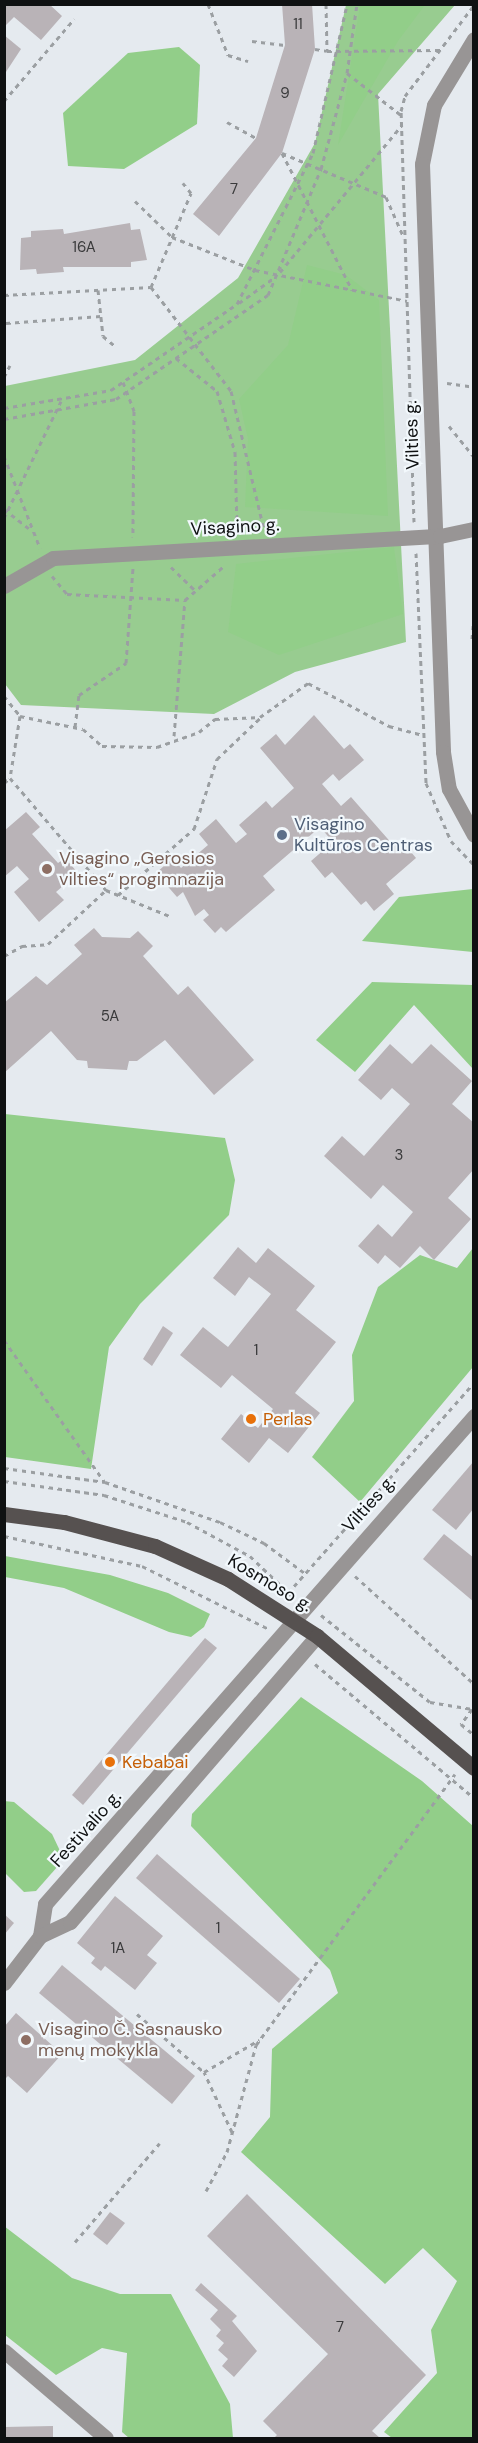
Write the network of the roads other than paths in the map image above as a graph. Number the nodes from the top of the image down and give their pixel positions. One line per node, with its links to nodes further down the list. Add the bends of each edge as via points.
1 (474, 39): 3 (street, Vilties g., via 445,81 425,134)
2 (474, 529): 3 (street, Visagino g.)
3 (436, 536): 4 (street, Visagino g., via 53,558); 5 (street, Vilties g., via 442,735 449,789)
4 (4, 586)
5 (474, 835)
6 (474, 1416): 8 (street, Vilties g.)
7 (4, 1514): 8 (main road, Kosmoso g., via 64,1522 155,1546)
8 (296, 1620): 9 (main road, Kosmoso g.); 11 (street, Festivalio g., via 45,1904)
9 (317, 1636): 10 (main road, Kosmoso g.); 11 (street, Festivalio g., via 70,1922)
10 (470, 1766)
11 (40, 1936): 12 (street, Festivalio g.)
12 (4, 1983)
13 (4, 2351): 14 (street)
14 (106, 2439)

